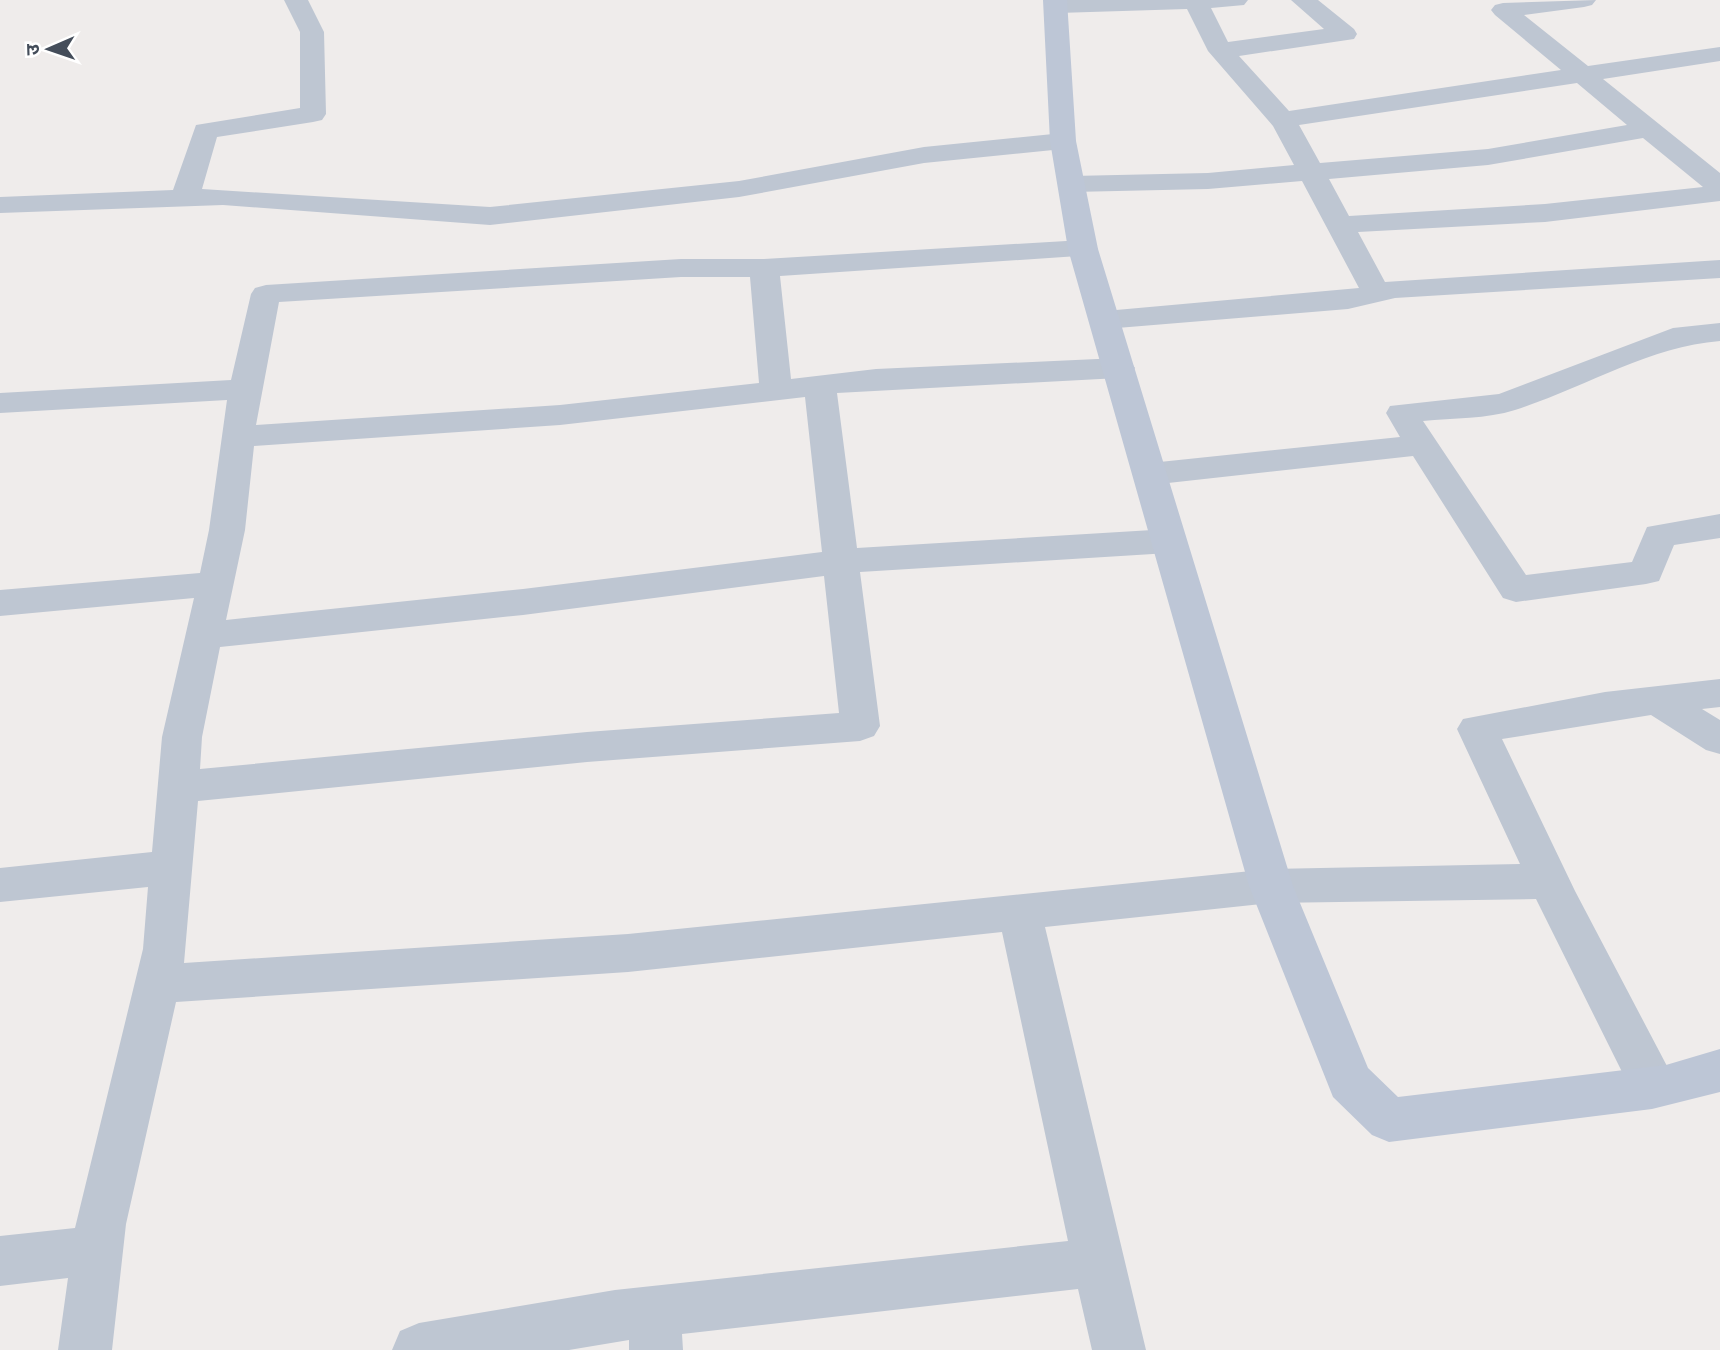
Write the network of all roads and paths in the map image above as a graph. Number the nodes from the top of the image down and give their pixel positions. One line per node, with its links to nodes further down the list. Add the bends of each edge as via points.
1 (296, 0): 19 (street, via 312,32 313,114 205,131)
2 (1236, 0): 5 (street)
3 (1303, 0): 7 (street, via 1345,34)
4 (1584, 0): 10 (street, via 1503,10)
5 (1195, 1): 6 (street); 7 (street)
6 (1057, 3): 13 (street)
7 (1220, 51): 11 (street)
8 (1708, 56): 9 (street); 10 (street)
9 (1720, 73)
10 (1585, 75): 11 (street); 12 (street)
11 (1282, 120): 15 (street)
12 (1648, 129): 14 (street); 15 (street, via 1488,157)
13 (1063, 141): 16 (street); 19 (street, via 924,155 739,189 490,216)
14 (1707, 163): 17 (street)
15 (1312, 171): 16 (street, via 1208,181); 21 (street)
16 (1072, 184): 22 (street)
17 (1720, 187)
18 (1720, 193): 21 (street, via 1545,213)
19 (185, 198): 20 (street)
20 (0, 205)
21 (1339, 225): 25 (street)
22 (1083, 249): 23 (street); 26 (street)
23 (764, 268): 30 (street, via 681,268 267,294); 31 (street)
24 (1720, 269): 25 (street)
25 (1376, 293): 26 (street, via 1348,300)
26 (1104, 320): 28 (street)
27 (1720, 332): 34 (street, via 1684,335 1644,348 1504,403 1402,414)
28 (1119, 368): 29 (street, via 876,379); 35 (street)
29 (820, 386): 31 (street); 38 (street)
30 (246, 389): 32 (street); 33 (street)
31 (776, 392): 33 (street, via 560,415)
32 (0, 403)
33 (238, 437): 39 (street, via 227,530)
34 (1422, 445): 35 (street); 36 (street, via 1516,589 1646,572 1660,535)
35 (1150, 474): 37 (street)
36 (1720, 526)
37 (1170, 541): 38 (street); 49 (street)
38 (839, 562): 41 (street); 45 (street, via 860,726)
39 (215, 584): 40 (street); 41 (street)
40 (0, 603)
41 (204, 636): 45 (street, via 182,737)
42 (1720, 693): 43 (street)
43 (1657, 700): 44 (street); 47 (street, via 1477,729)
44 (1720, 739)
45 (178, 787): 46 (street)
46 (172, 867): 48 (street); 51 (street, via 165,949)
47 (1549, 881): 49 (street); 53 (street)
48 (0, 885)
49 (1271, 886): 50 (street); 53 (street, via 1350,1082 1389,1120)
50 (1019, 911): 51 (street, via 628,953); 56 (street)
51 (156, 984): 54 (street)
52 (1720, 1070): 53 (street, via 1700,1080)
53 (1654, 1087)
54 (98, 1250): 55 (street); 58 (street)
55 (0, 1261)
56 (1098, 1262): 57 (street); 60 (street)
57 (655, 1331): 59 (street)
58 (85, 1350)
59 (419, 1350)
60 (1119, 1350)

